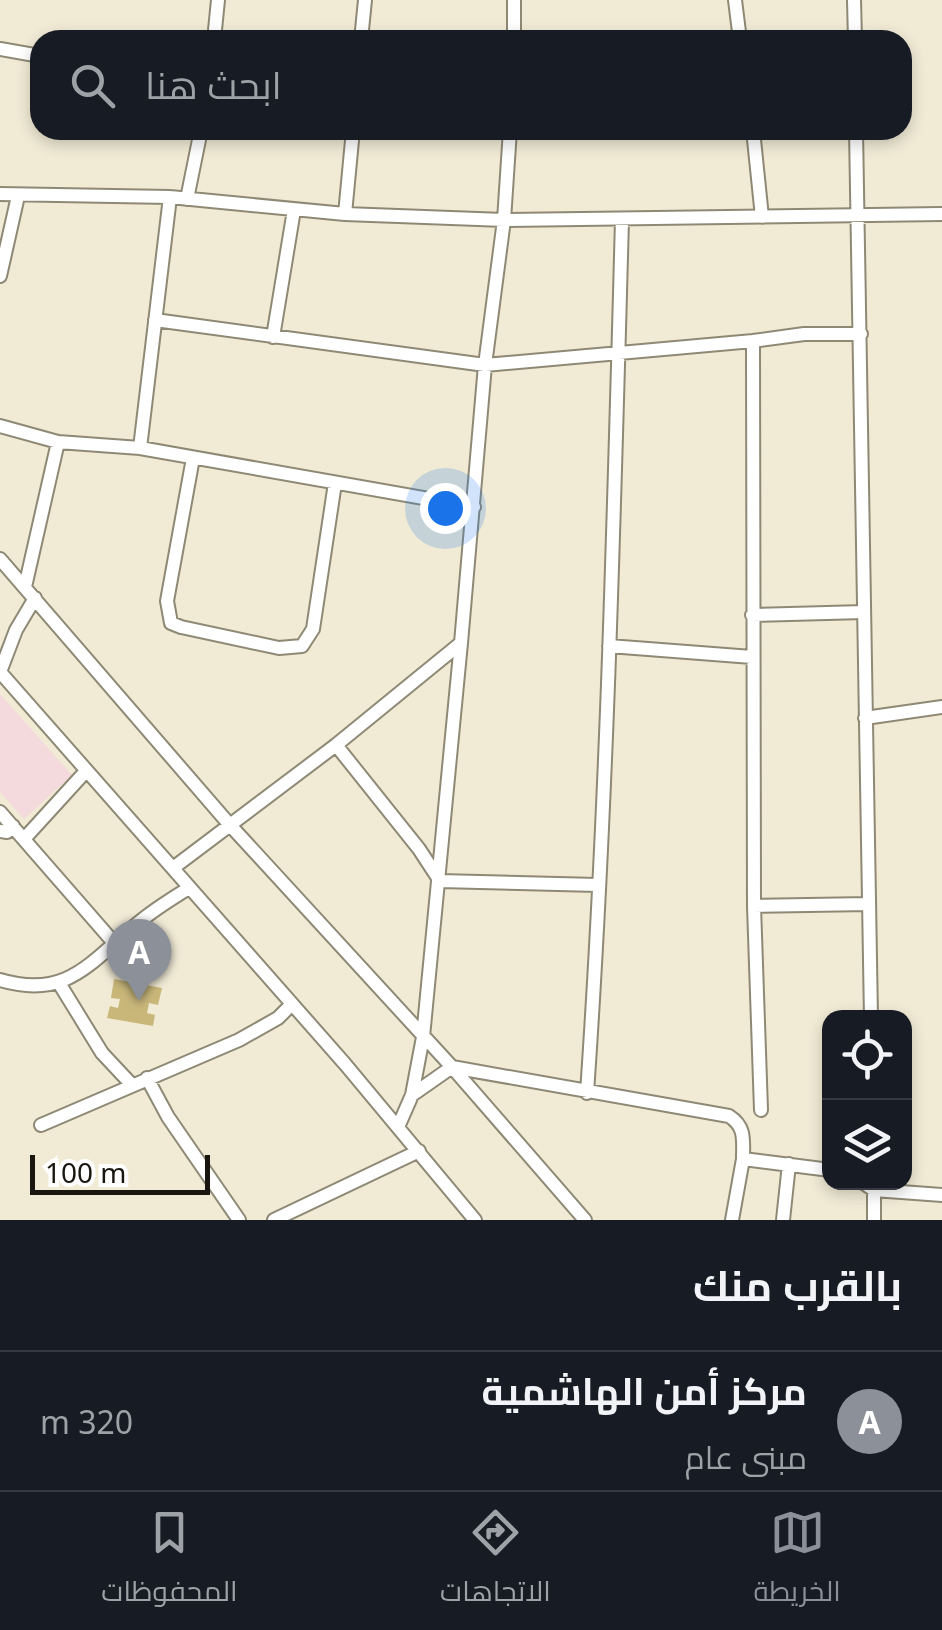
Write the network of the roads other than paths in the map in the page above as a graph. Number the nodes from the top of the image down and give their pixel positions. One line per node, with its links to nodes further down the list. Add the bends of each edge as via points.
1 (218, 0): 6 (street)
2 (366, 0): 7 (street)
3 (514, 0): 8 (street)
4 (735, 0): 9 (street)
5 (854, 0): 10 (street)
6 (215, 30)
7 (363, 30)
8 (514, 30)
9 (739, 30)
10 (855, 30)
11 (0, 49): 12 (street)
12 (30, 54)
13 (199, 140): 21 (street)
14 (352, 140): 23 (street)
15 (509, 140): 27 (street)
16 (754, 140): 26 (street)
17 (856, 140): 24 (street)
18 (0, 194): 19 (street)
19 (18, 196): 20 (street); 29 (street)
20 (170, 198): 21 (street); 30 (street)
21 (187, 199): 22 (street)
22 (294, 210): 23 (street); 32 (street)
23 (345, 214): 27 (street)
24 (858, 214): 25 (street); 26 (street); 31 (street)
25 (942, 214)
26 (762, 217): 28 (street)
27 (504, 220): 28 (street); 35 (street)
28 (622, 220): 34 (street)
29 (0, 276)
30 (155, 320): 32 (street); 38 (street)
31 (861, 334): 33 (street); 45 (street)
32 (273, 337): 35 (street)
33 (753, 341): 34 (street); 46 (street)
34 (618, 353): 35 (street); 48 (street)
35 (485, 365): 41 (street)
36 (0, 426): 37 (street)
37 (58, 442): 38 (street); 43 (street)
38 (140, 448): 39 (street)
39 (192, 458): 40 (street); 40 (street, via 168,616 181,627 279,648 302,646 313,629)
40 (334, 483): 41 (street)
41 (474, 507): 47 (street)
42 (0, 558): 43 (street)
43 (26, 587): 44 (street)
44 (36, 598): 50 (street); 56 (street)
45 (864, 612): 46 (street); 52 (street)
46 (752, 615): 49 (street)
47 (461, 643): 53 (street); 60 (street)
48 (609, 646): 49 (street); 61 (street)
49 (752, 657): 64 (street)
50 (0, 672): 54 (street)
51 (942, 706): 52 (street)
52 (865, 718): 63 (street)
53 (336, 745): 56 (street); 60 (street)
54 (86, 771): 58 (street); 59 (street)
55 (0, 812): 57 (street)
56 (229, 824): 59 (street); 70 (street)
57 (6, 828): 58 (street)
58 (24, 839): 65 (street)
59 (173, 868): 62 (street)
60 (440, 881): 61 (street); 70 (street)
61 (598, 885): 74 (street)
62 (189, 888): 65 (street); 68 (street)
63 (868, 904): 64 (street); 69 (street)
64 (754, 906): 76 (street)
65 (115, 944): 67 (street)
66 (0, 980): 67 (street, via 38,988)
67 (59, 982): 73 (street, via 102,1053)
68 (291, 1006): 72 (street, via 239,1040); 78 (street)
69 (871, 1010)
70 (423, 1037): 71 (street); 75 (street)
71 (452, 1068): 74 (street); 75 (street); 89 (street)
72 (147, 1078): 73 (street); 86 (street)
73 (132, 1085): 77 (street)
74 (586, 1092): 80 (street, via 729,1116 743,1132)
75 (412, 1094): 78 (street)
76 (761, 1110)
77 (41, 1125)
78 (398, 1126): 79 (street)
79 (419, 1151): 87 (street); 88 (street)
80 (743, 1159): 81 (street); 90 (street)
81 (789, 1164): 82 (street); 91 (street)
82 (822, 1169)
83 (871, 1190): 92 (street)
84 (906, 1190): 85 (street)
85 (942, 1195)
86 (239, 1220)
87 (274, 1220)
88 (476, 1220)
89 (585, 1220)
90 (732, 1220)
91 (783, 1220)
92 (874, 1220)

